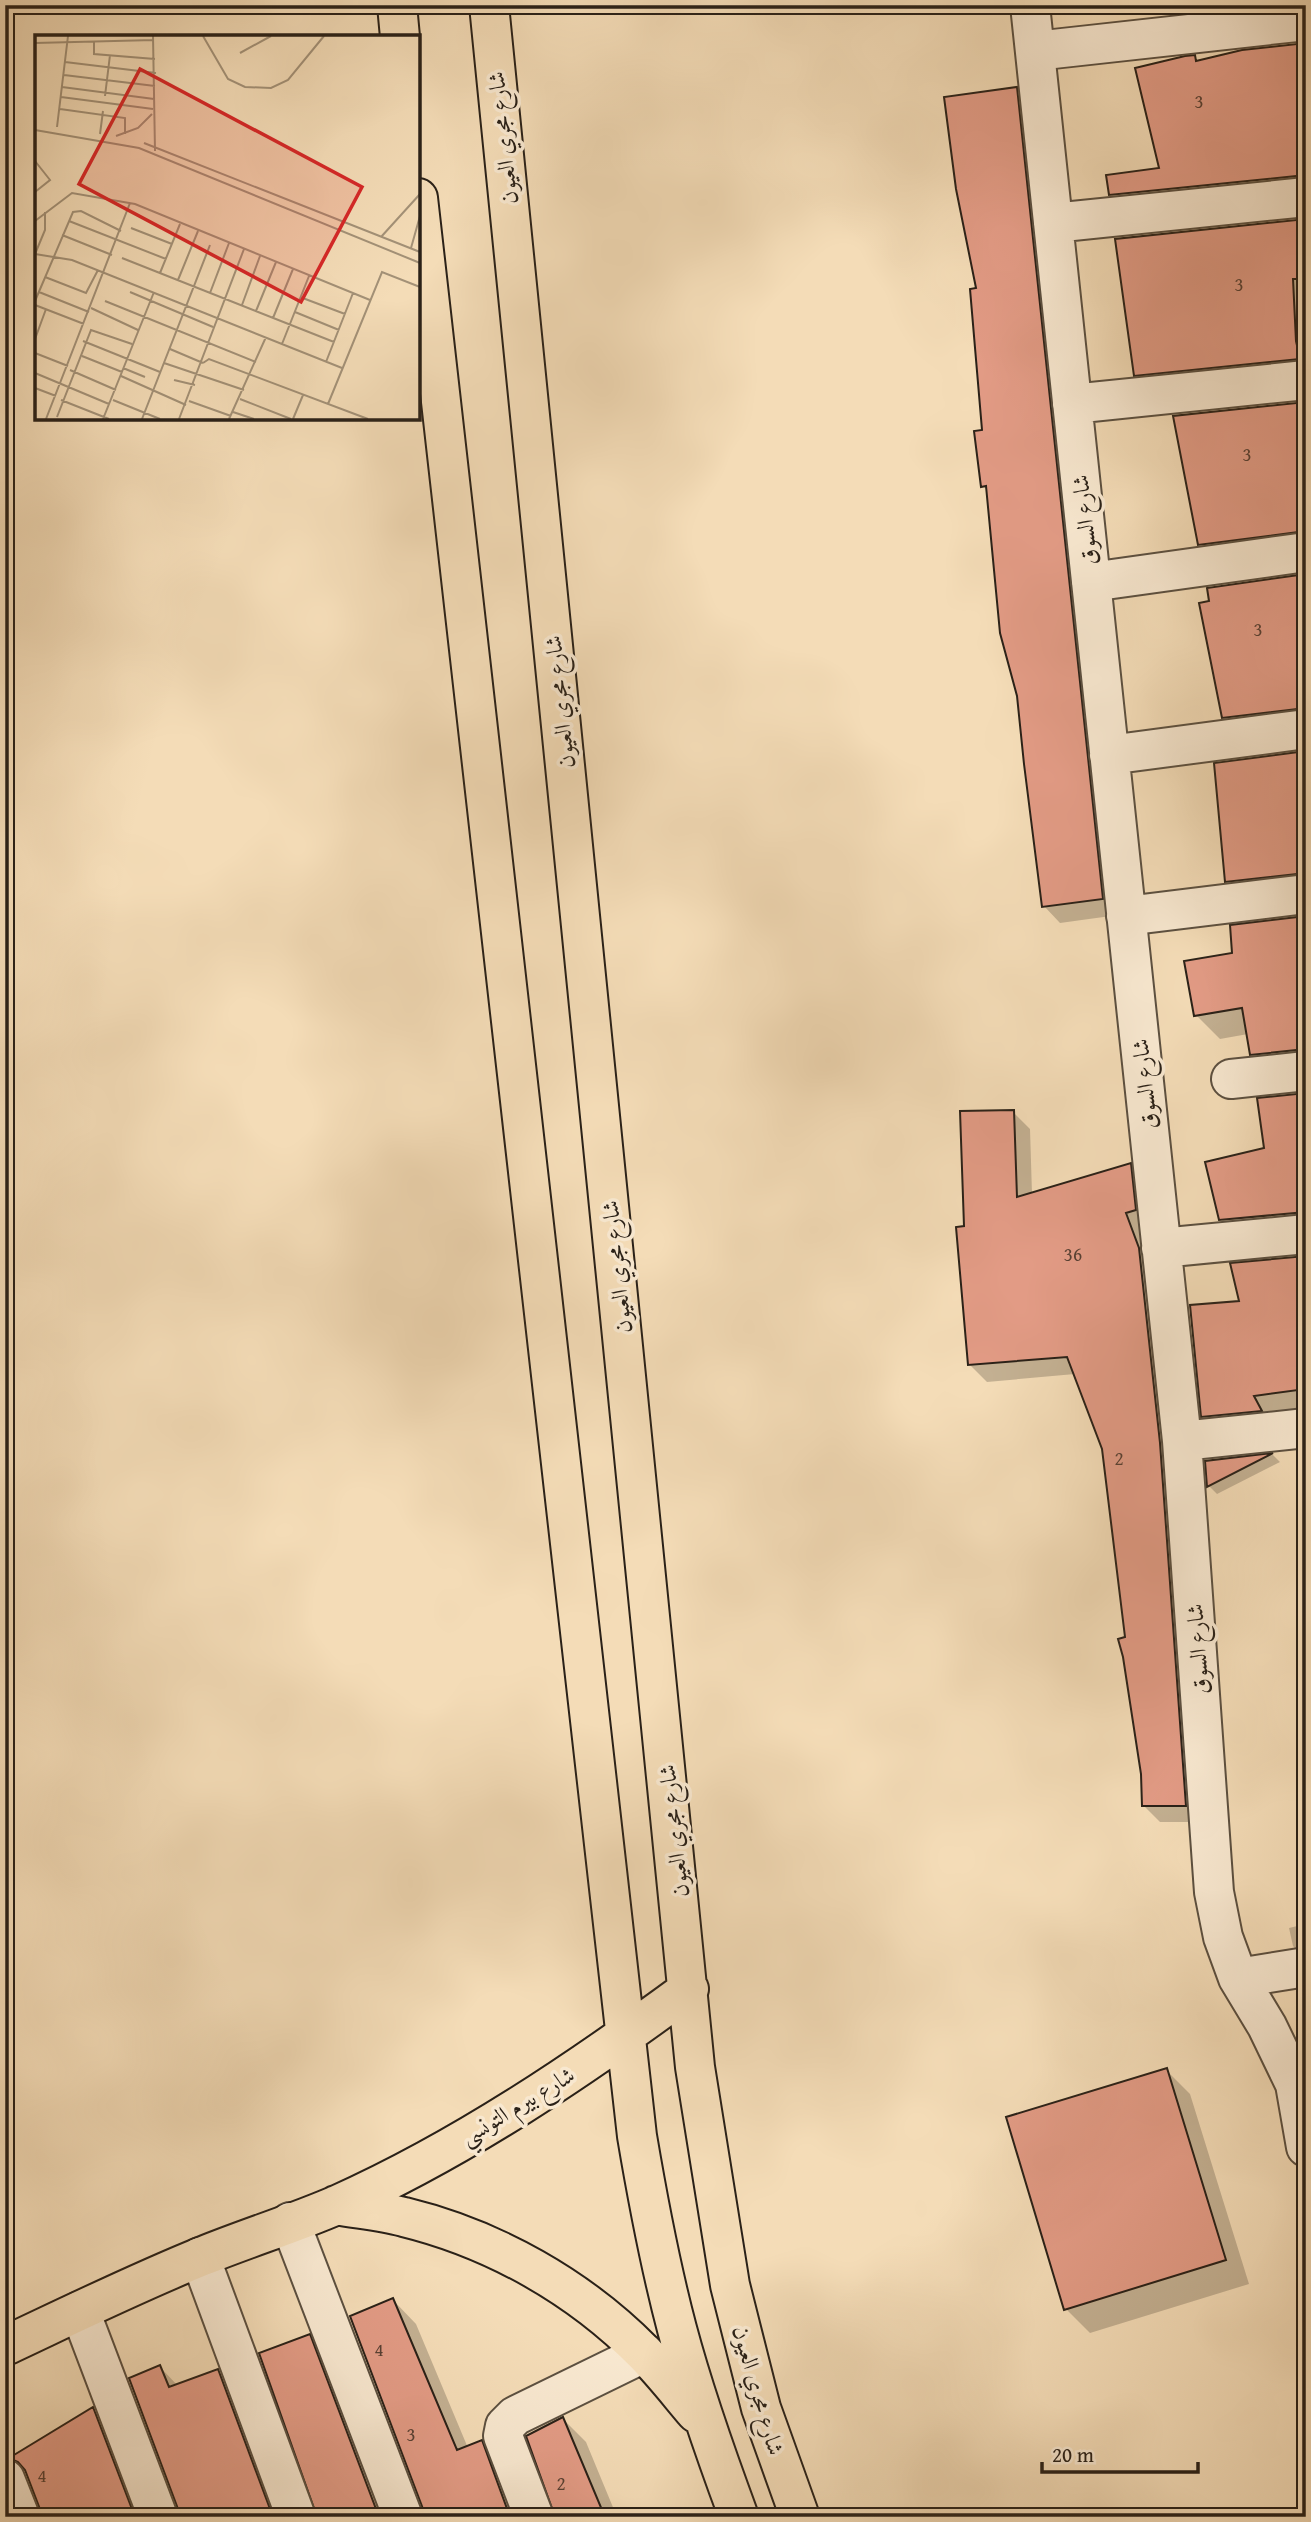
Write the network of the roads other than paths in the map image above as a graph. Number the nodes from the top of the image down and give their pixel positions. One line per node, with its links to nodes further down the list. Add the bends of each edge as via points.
1 (397, 5): 6 (main road)
2 (489, 5): 27 (main road, شارع مجري العيون)
3 (1030, 5): 7 (street, شارع السوق)
4 (1266, 15): 5 (street); 7 (street)
5 (1306, 21)
6 (400, 35)
7 (1035, 51): 10 (street, شارع السوق)
8 (1306, 197): 10 (street)
9 (420, 216): 28 (main road)
10 (1053, 223): 12 (street, شارع السوق)
11 (1306, 380): 12 (street)
12 (1072, 404): 14 (street, شارع السوق)
13 (1306, 552): 14 (street)
14 (1091, 582): 16 (street, شارع السوق)
15 (1306, 729): 16 (street)
16 (1109, 755): 18 (street, شارع السوق)
17 (1306, 894): 18 (street)
18 (1126, 916): 22 (street, شارع السوق)
19 (1306, 1071): 20 (street)
20 (1231, 1079)
21 (1306, 1234): 22 (street)
22 (1161, 1248): 24 (street, شارع السوق)
23 (1306, 1428): 24 (street)
24 (1182, 1441): 26 (street, شارع السوق, via 1214,1892)
25 (1306, 1967): 26 (street)
26 (1238, 1978): 29 (street, شارع السوق, via 1294,2084)
27 (689, 1989): 28 (main road, شارع بيرم التونسي); 44 (main road, شارع مجري العيون, via 695,2067 730,2285 761,2408)
28 (624, 2036): 30 (main road, شارع بيرم التونسي, via 484,2127); 36 (main road, via 654,2233)
29 (1306, 2147)
30 (336, 2205): 31 (main road, شارع بيرم التونسي); 35 (main road, شارع بيرم التونسي, via 404,2216 470,2237 532,2267 590,2305)
31 (290, 2222): 32 (main road, شارع بيرم التونسي); 41 (street)
32 (200, 2257): 33 (main road, شارع بيرم التونسي); 40 (street)
33 (80, 2311): 34 (main road, شارع بيرم التونسي); 39 (street)
34 (5, 2346)
35 (644, 2353): 36 (main road, شارع بيرم التونسي); 42 (street, via 515,2416 505,2426 503,2436)
36 (705, 2424): 43 (main road)
37 (5, 2479): 38 (street)
38 (20, 2517)
39 (158, 2517)
40 (296, 2517)
41 (403, 2517)
42 (534, 2517)
43 (739, 2517)
44 (800, 2517)

